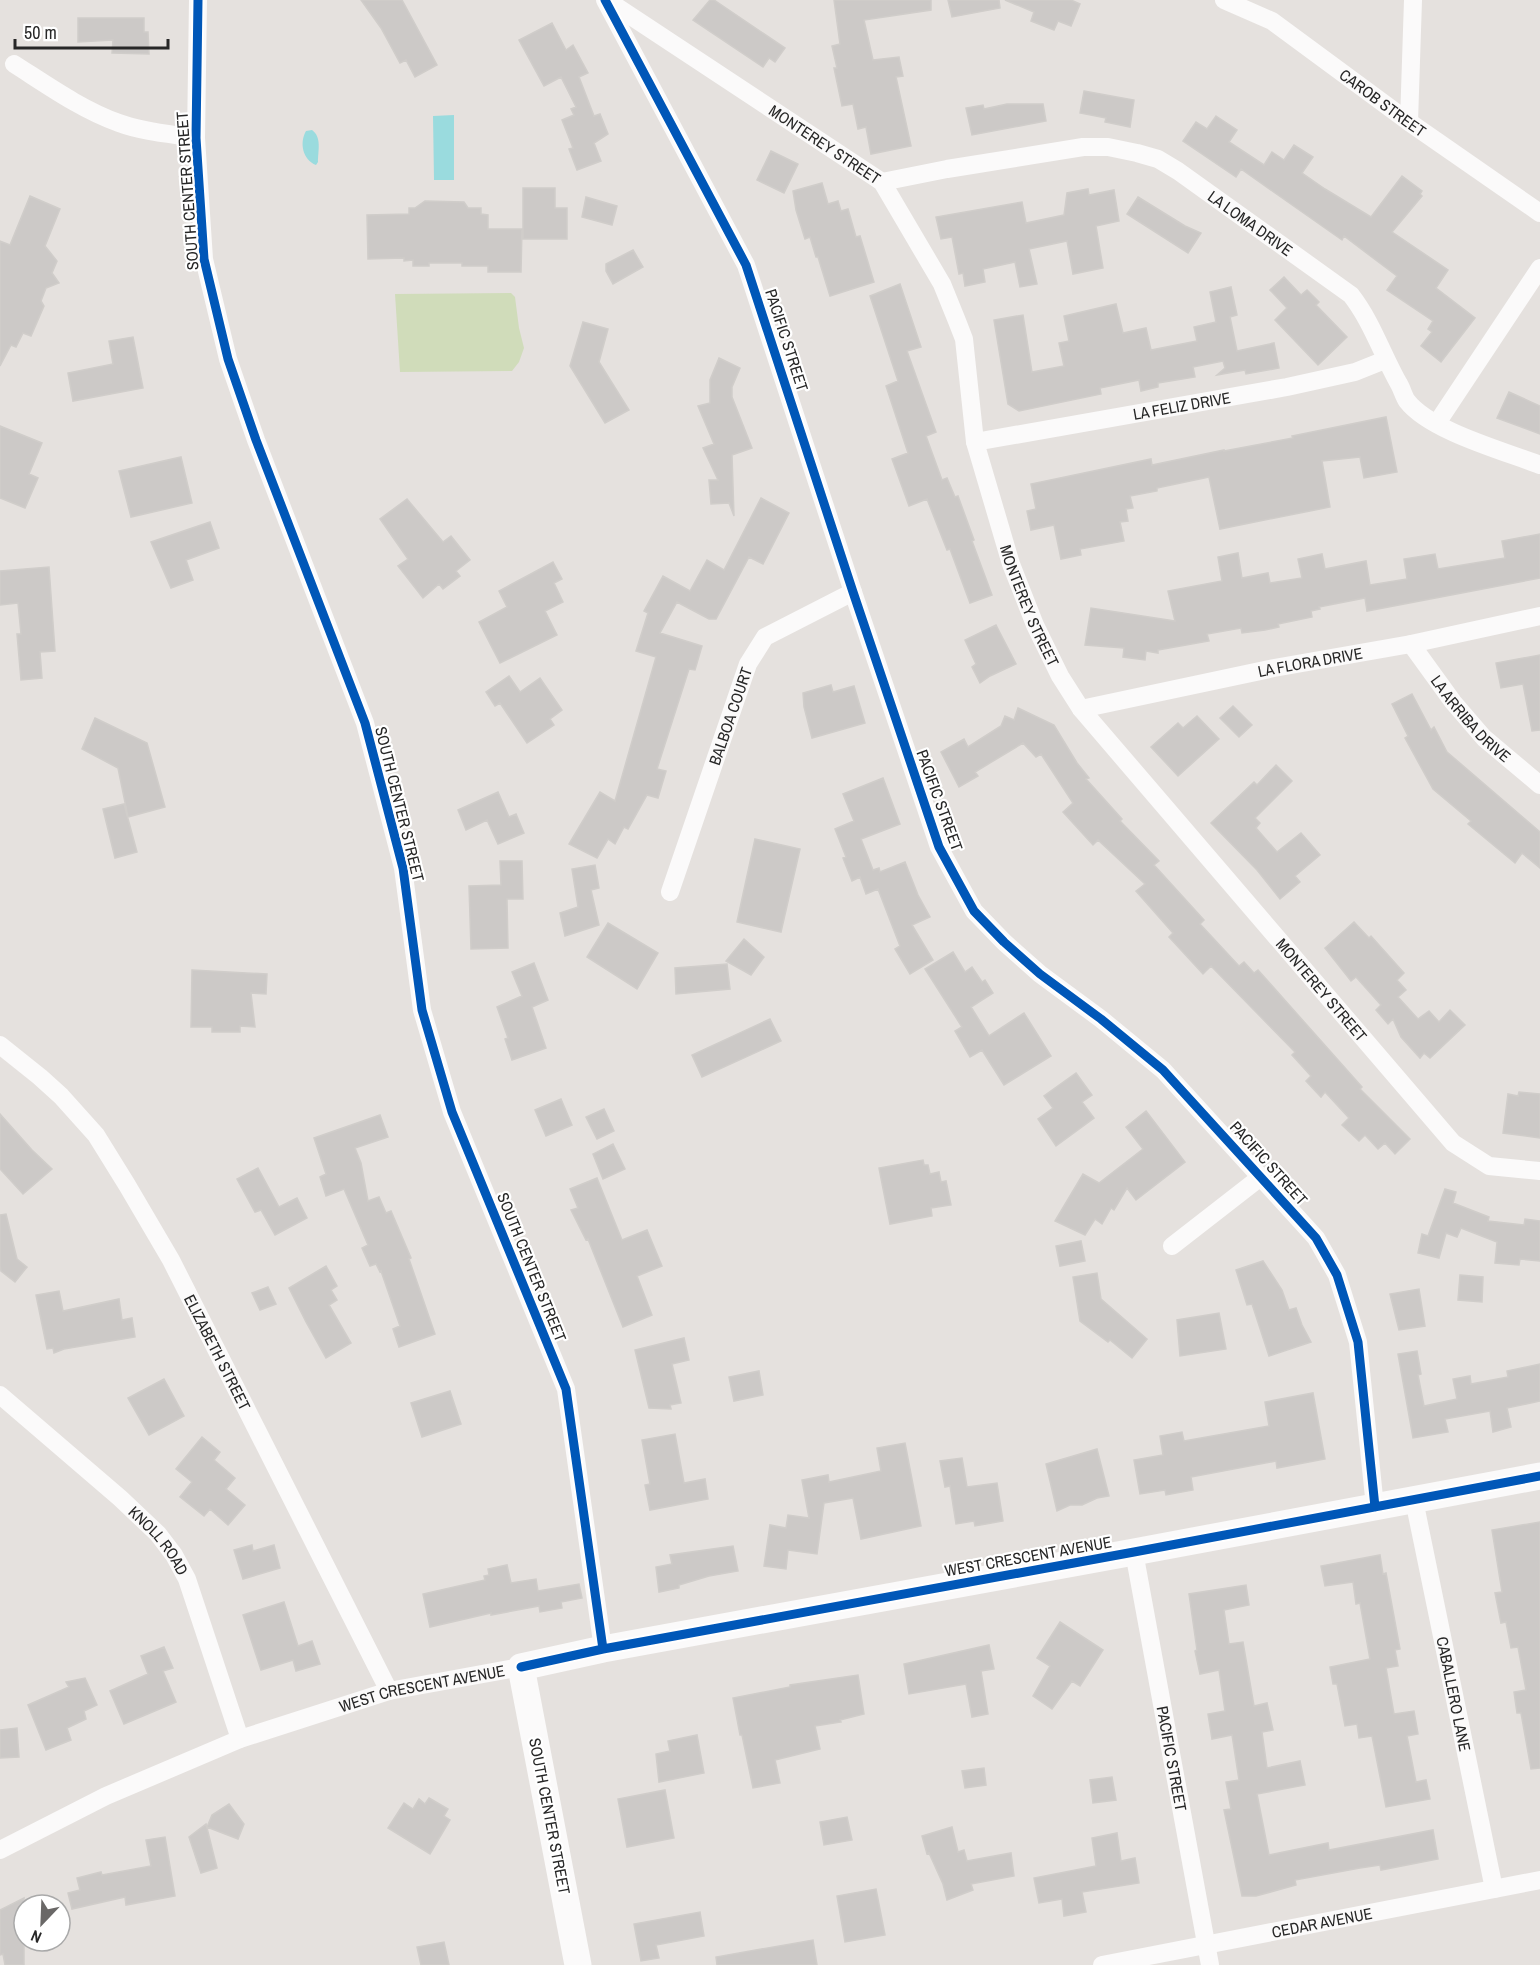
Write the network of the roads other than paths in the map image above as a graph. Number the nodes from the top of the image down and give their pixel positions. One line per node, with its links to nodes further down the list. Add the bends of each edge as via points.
1 (198, 0): 7 (street, SOUTH CENTER STREET)
2 (606, 0): 8 (street, MONTEREY STREET); 15 (street, PACIFIC STREET, via 746,265)
3 (1224, 0): 6 (street, CAROB STREET, via 1272,21)
4 (1413, 0): 6 (street)
5 (14, 64): 7 (street, via 103,117 135,128)
6 (1409, 122): 9 (street, CAROB STREET)
7 (196, 138): 30 (street, SOUTH CENTER STREET, via 204,260 228,359 364,723 403,868 422,1010 452,1112 566,1389)
8 (882, 182): 11 (street, LA LOMA DRIVE, via 1083,147 1108,147 1158,159 1351,295 1376,333); 13 (street, MONTEREY STREET, via 942,284 964,339)
9 (1540, 213)
10 (1540, 268): 12 (street)
11 (1385, 360): 12 (street, LA LOMA DRIVE, via 1406,400); 13 (street, LA FELIZ DRIVE, via 1355,372 1287,387)
12 (1437, 423): 14 (street, LA LOMA DRIVE, via 1465,438)
13 (975, 442): 18 (street, MONTEREY STREET, via 1018,583 1060,676)
14 (1540, 465)
15 (853, 592): 20 (street, BALBOA COURT, via 765,637 748,664); 23 (street, PACIFIC STREET, via 939,847 974,911 1040,974 1163,1070)
16 (1540, 616): 17 (street, LA FLORA DRIVE)
17 (1411, 644): 18 (street, LA FLORA DRIVE); 19 (street, LA ARRIBA DRIVE, via 1484,738)
18 (1081, 709): 22 (street, MONTEREY STREET, via 1453,1143 1489,1166)
19 (1540, 785)
20 (670, 892)
21 (0, 1045): 32 (street, ELIZABETH STREET, via 47,1083 89,1127 127,1185 171,1260)
22 (1540, 1171)
23 (1262, 1176): 24 (street, PACIFIC STREET); 28 (street, PACIFIC STREET, via 1316,1238 1337,1275 1358,1342)
24 (1172, 1246)
25 (0, 1395): 33 (street, KNOLL ROAD, via 120,1498 174,1555 187,1579)
26 (1540, 1476): 27 (street, WEST CRESCENT AVENUE)
27 (1414, 1500): 28 (street, WEST CRESCENT AVENUE); 36 (street, CABALLERO LANE)
28 (1375, 1507): 29 (street, WEST CRESCENT AVENUE)
29 (1134, 1552): 30 (street, WEST CRESCENT AVENUE); 37 (street, PACIFIC STREET)
30 (603, 1649): 31 (street, WEST CRESCENT AVENUE)
31 (521, 1667): 32 (street, WEST CRESCENT AVENUE); 38 (street, SOUTH CENTER STREET)
32 (389, 1691): 33 (street, WEST CRESCENT AVENUE)
33 (240, 1739): 34 (street, WEST CRESCENT AVENUE, via 106,1796)
34 (0, 1850)
35 (1540, 1880): 36 (street, CEDAR AVENUE)
36 (1494, 1889): 37 (street, CEDAR AVENUE)
37 (1207, 1945): 39 (street, CEDAR AVENUE); 40 (street, PACIFIC STREET)
38 (578, 1965)
39 (1102, 1965)
40 (1210, 1965)

